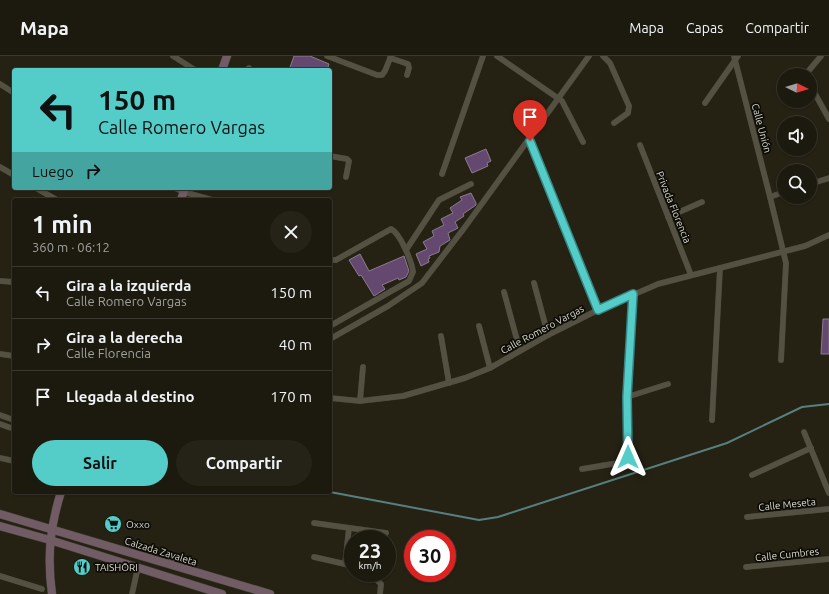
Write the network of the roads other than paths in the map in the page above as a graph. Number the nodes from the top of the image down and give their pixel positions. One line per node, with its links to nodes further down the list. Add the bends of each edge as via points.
1 (173, 56): 11 (street)
2 (227, 56): 12 (main road)
3 (328, 56): 9 (street, via 382,76)
4 (484, 56): 28 (street)
5 (497, 56): 18 (street)
6 (589, 56): 18 (street)
7 (602, 56): 21 (street, via 610,62 629,106 628,113)
8 (821, 56): 13 (street)
9 (390, 57): 14 (street, via 408,64)
10 (735, 57): 19 (street); 36 (street, Calle Unión)
11 (192, 68)
12 (223, 68)
13 (811, 68)
14 (407, 75)
15 (0, 84): 16 (street)
16 (12, 92)
17 (817, 97): 20 (street)
18 (559, 98): 22 (street); 23 (street, via 566,105)
19 (705, 103)
20 (829, 119)
21 (614, 123)
22 (529, 140): 52 (street); 57 (street, via 422,283)
23 (583, 142)
24 (640, 145): 40 (street, Privada Florencia)
25 (332, 156): 29 (street, via 349,161)
26 (0, 167): 27 (street)
27 (12, 174)
28 (442, 174)
29 (346, 177)
30 (829, 178): 31 (street)
31 (817, 182)
32 (471, 184): 42 (street, via 439,200)
33 (39, 190): 37 (street)
34 (183, 193): 38 (street)
35 (777, 194): 36 (street)
36 (770, 197): 43 (street, Calle Unión)
37 (53, 198)
38 (204, 198)
39 (702, 202): 40 (street)
40 (668, 217): 46 (street, Privada Florencia)
41 (829, 235): 43 (street, Calle Romero Vargas)
42 (406, 250): 44 (street, via 391,229); 53 (street, via 413,272 409,280)
43 (783, 252): 45 (street, Calle Romero Vargas); 61 (street, Calle Unión, via 787,270)
44 (332, 260)
45 (720, 268): 46 (street, Calle Romero Vargas); 71 (street)
46 (691, 275): 51 (street, Calle Romero Vargas)
47 (0, 281): 48 (street)
48 (12, 282)
49 (534, 283): 55 (street)
50 (504, 292): 58 (street)
51 (633, 294): 52 (street, Calle Romero Vargas); 66 (street)
52 (598, 310): 55 (street, Calle Romero Vargas)
53 (332, 325)
54 (479, 326): 63 (street)
55 (548, 335): 58 (street, Calle Romero Vargas)
56 (441, 336): 64 (street)
57 (332, 338)
58 (520, 350): 63 (street, Calle Romero Vargas)
59 (0, 354): 60 (street)
60 (12, 356)
61 (781, 360)
62 (363, 367): 68 (street)
63 (490, 368): 64 (street, Calle Romero Vargas)
64 (449, 383): 68 (street, Calle Romero Vargas, via 403,396)
65 (668, 384): 66 (street)
66 (627, 397): 78 (street, via 628,457 624,462)
67 (332, 398): 68 (street, Calle Romero Vargas)
68 (360, 401)
69 (0, 415): 70 (street)
70 (12, 419)
71 (712, 420)
72 (0, 424): 73 (street)
73 (12, 428)
74 (804, 432): 75 (street)
75 (811, 448): 79 (street); 80 (street)
76 (0, 458): 77 (street)
77 (12, 461)
78 (582, 469)
79 (752, 475)
80 (829, 493)
81 (60, 494): 88 (main road)
82 (829, 508): 84 (street, Calle Meseta)
83 (0, 514): 88 (main road, Calzada Zavaleta)
84 (746, 517)
85 (314, 523): 87 (street)
86 (0, 526): 90 (main road)
87 (349, 528): 89 (street)
88 (51, 529): 90 (main road); 102 (main road, Calzada Zavaleta, via 172,560)
89 (364, 530)
90 (50, 540): 94 (main road); 99 (main road, via 49,575)
91 (314, 557): 93 (street)
92 (829, 559): 95 (street, Calle Cumbres)
93 (344, 564)
94 (138, 567): 100 (street); 101 (main road)
95 (746, 567)
96 (0, 576): 98 (street)
97 (378, 582): 103 (street, via 381,584)
98 (42, 589)
99 (52, 594)
100 (132, 594)
101 (222, 594)
102 (270, 594)
103 (380, 594)

